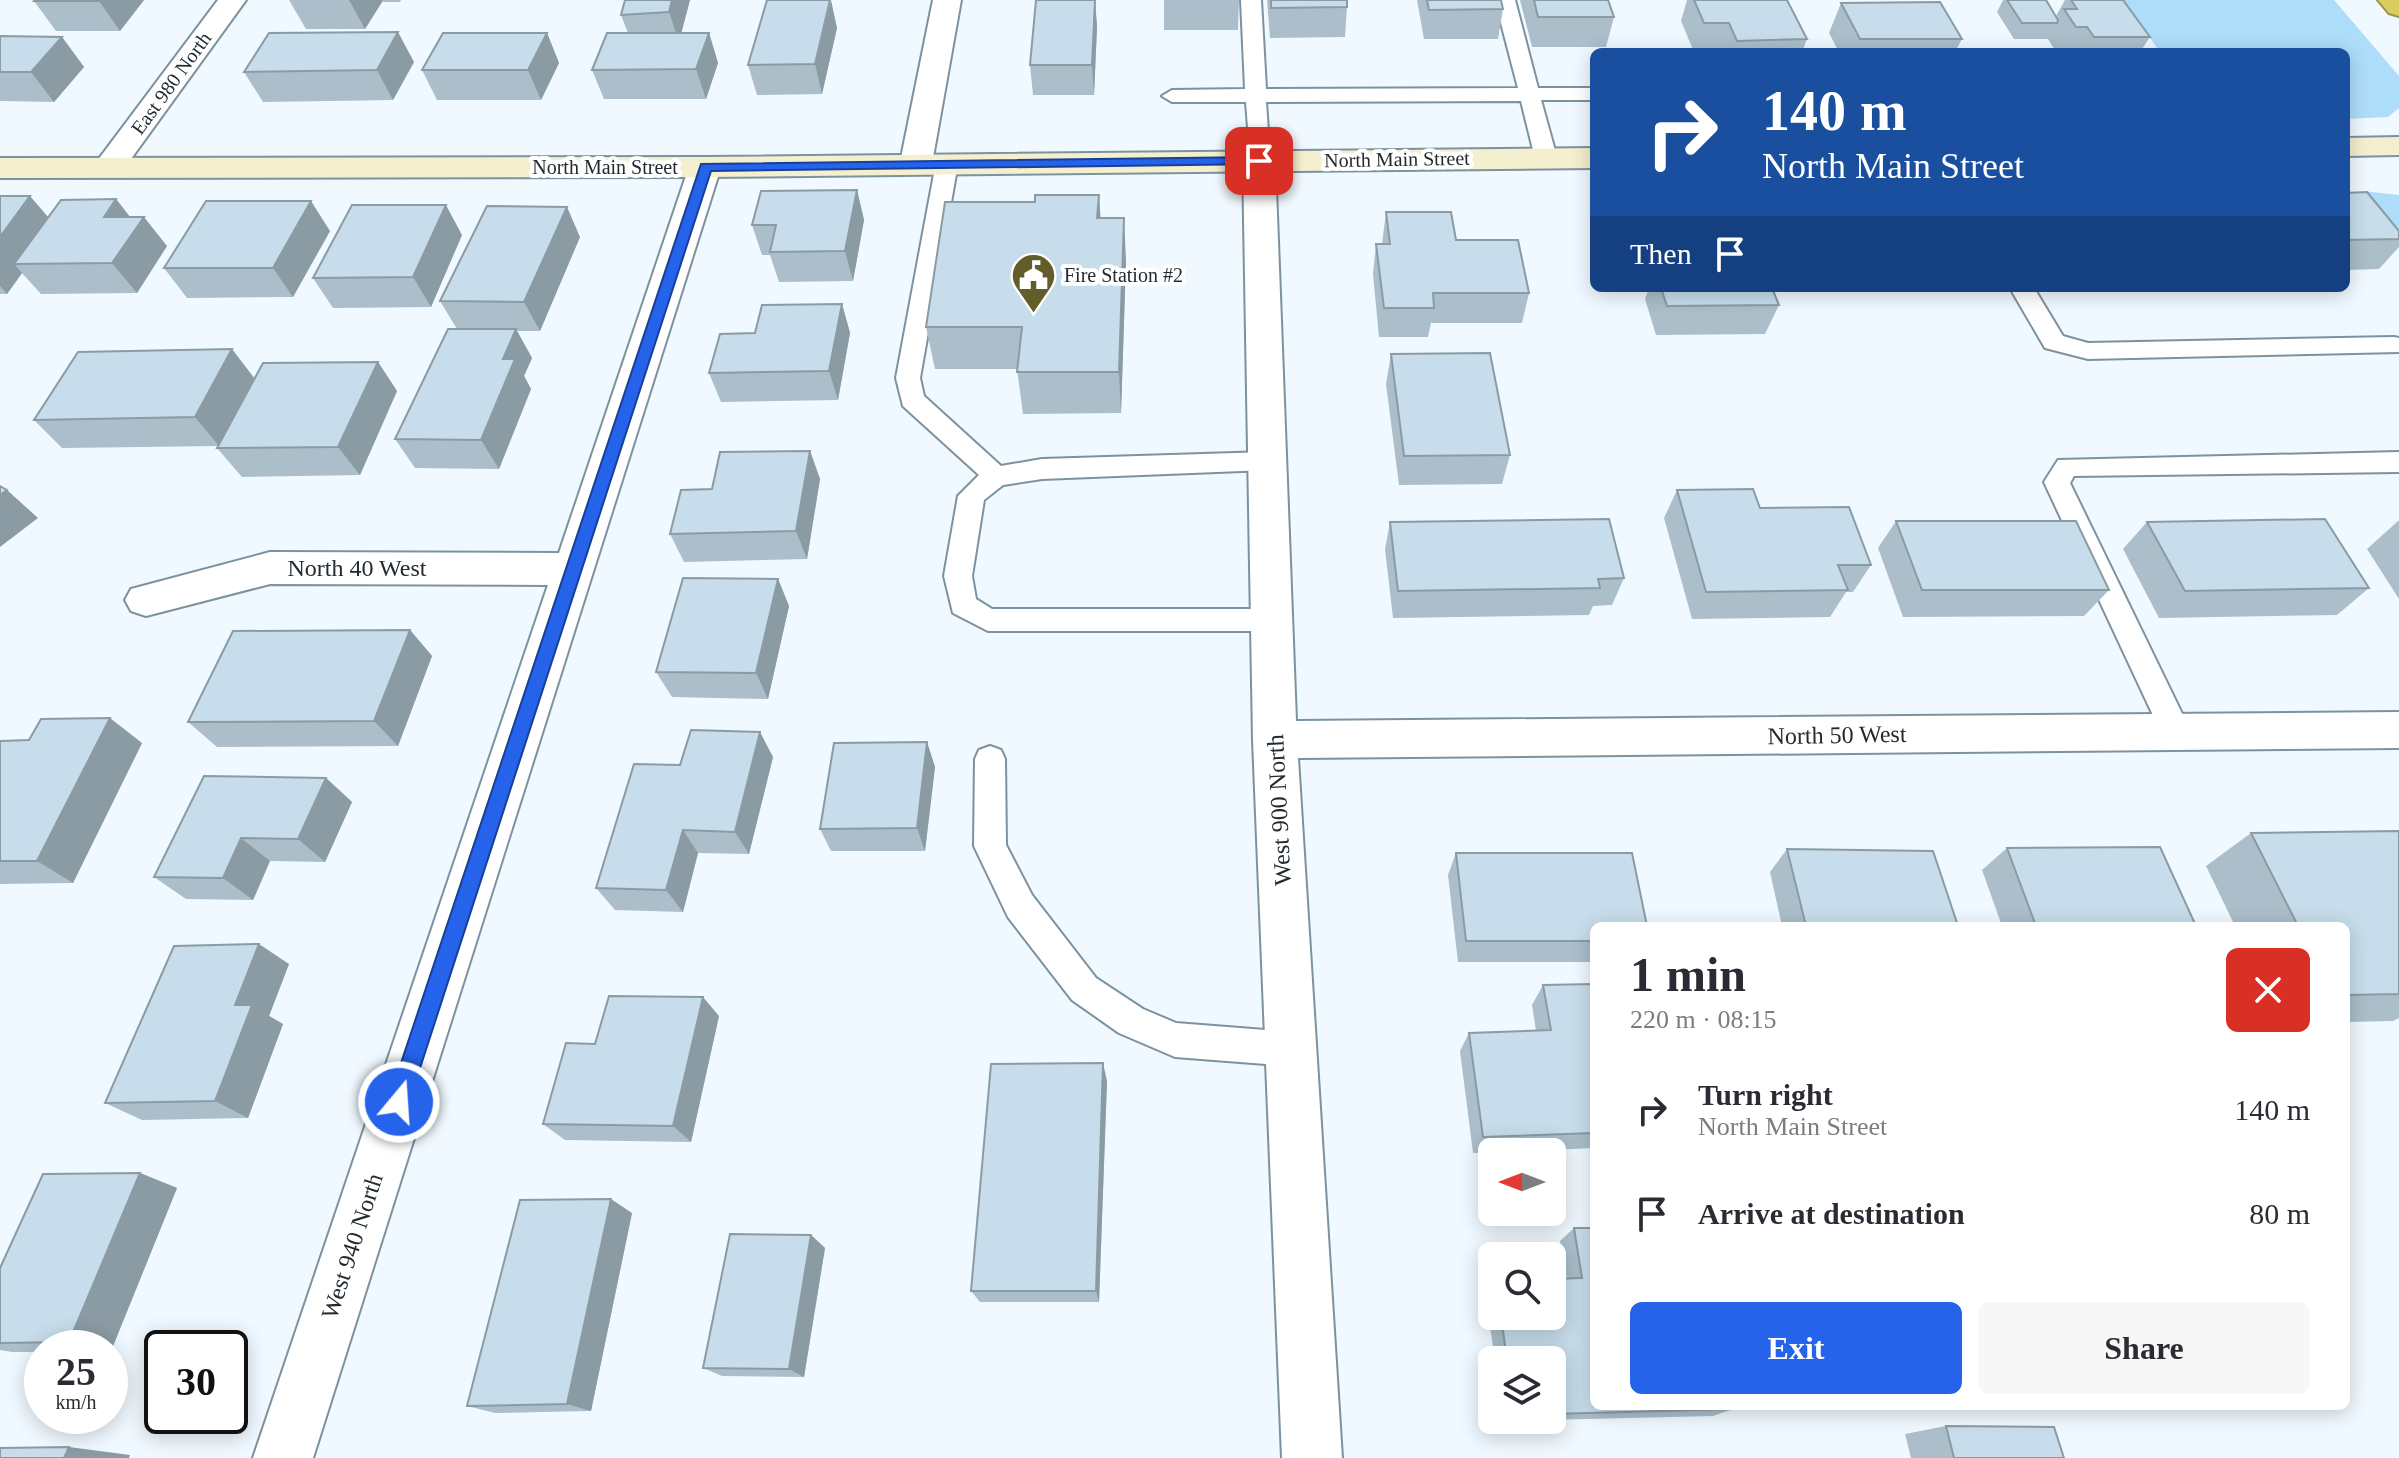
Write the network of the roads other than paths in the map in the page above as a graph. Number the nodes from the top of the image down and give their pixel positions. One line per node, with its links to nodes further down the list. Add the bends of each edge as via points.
1 (232, 0): 17 (street, East 980 North)
2 (947, 0): 16 (street)
3 (1251, 0): 10 (lane)
4 (1505, 0): 7 (lane)
5 (2392, 0): 6 (highway)
6 (2399, 7)
7 (1529, 94): 8 (lane); 10 (lane); 13 (lane)
8 (1590, 94)
9 (1172, 96): 10 (lane)
10 (1256, 96): 15 (lane)
11 (2399, 146): 12 (street)
12 (2350, 147)
13 (1546, 158): 14 (street, North Main Street); 15 (street, North Main Street)
14 (1590, 158)
15 (1259, 161): 16 (street, North Main Street); 22 (street, West 900 North)
16 (931, 163): 18 (street, North Main Street); 24 (lane, via 908,378 912,400)
17 (109, 167): 18 (street, North Main Street); 19 (street, North Main Street)
18 (705, 167): 25 (street, West 940 North)
19 (0, 168)
20 (2024, 292): 21 (lane, via 2054,342 2088,351)
21 (2394, 345)
22 (1267, 461): 24 (lane, via 1042,469); 27 (street, West 900 North)
23 (2399, 462): 29 (lane, via 2067,467 2057,482)
24 (996, 476): 27 (lane, via 971,496 958,576 963,605 988,620)
25 (572, 569): 26 (street, North 40 West, via 270,568); 33 (street, West 940 North)
26 (146, 600)
27 (1271, 620): 30 (street, West 900 North)
28 (2399, 730): 29 (street, North 50 West)
29 (2176, 732): 30 (street, North 50 West)
30 (1275, 740): 32 (street, West 900 North)
31 (990, 759): 32 (lane, via 990,846 1020,906 1084,989 1131,1021 1175,1040)
32 (1291, 1049): 34 (street, West 900 North)
33 (283, 1458)
34 (1312, 1458)

